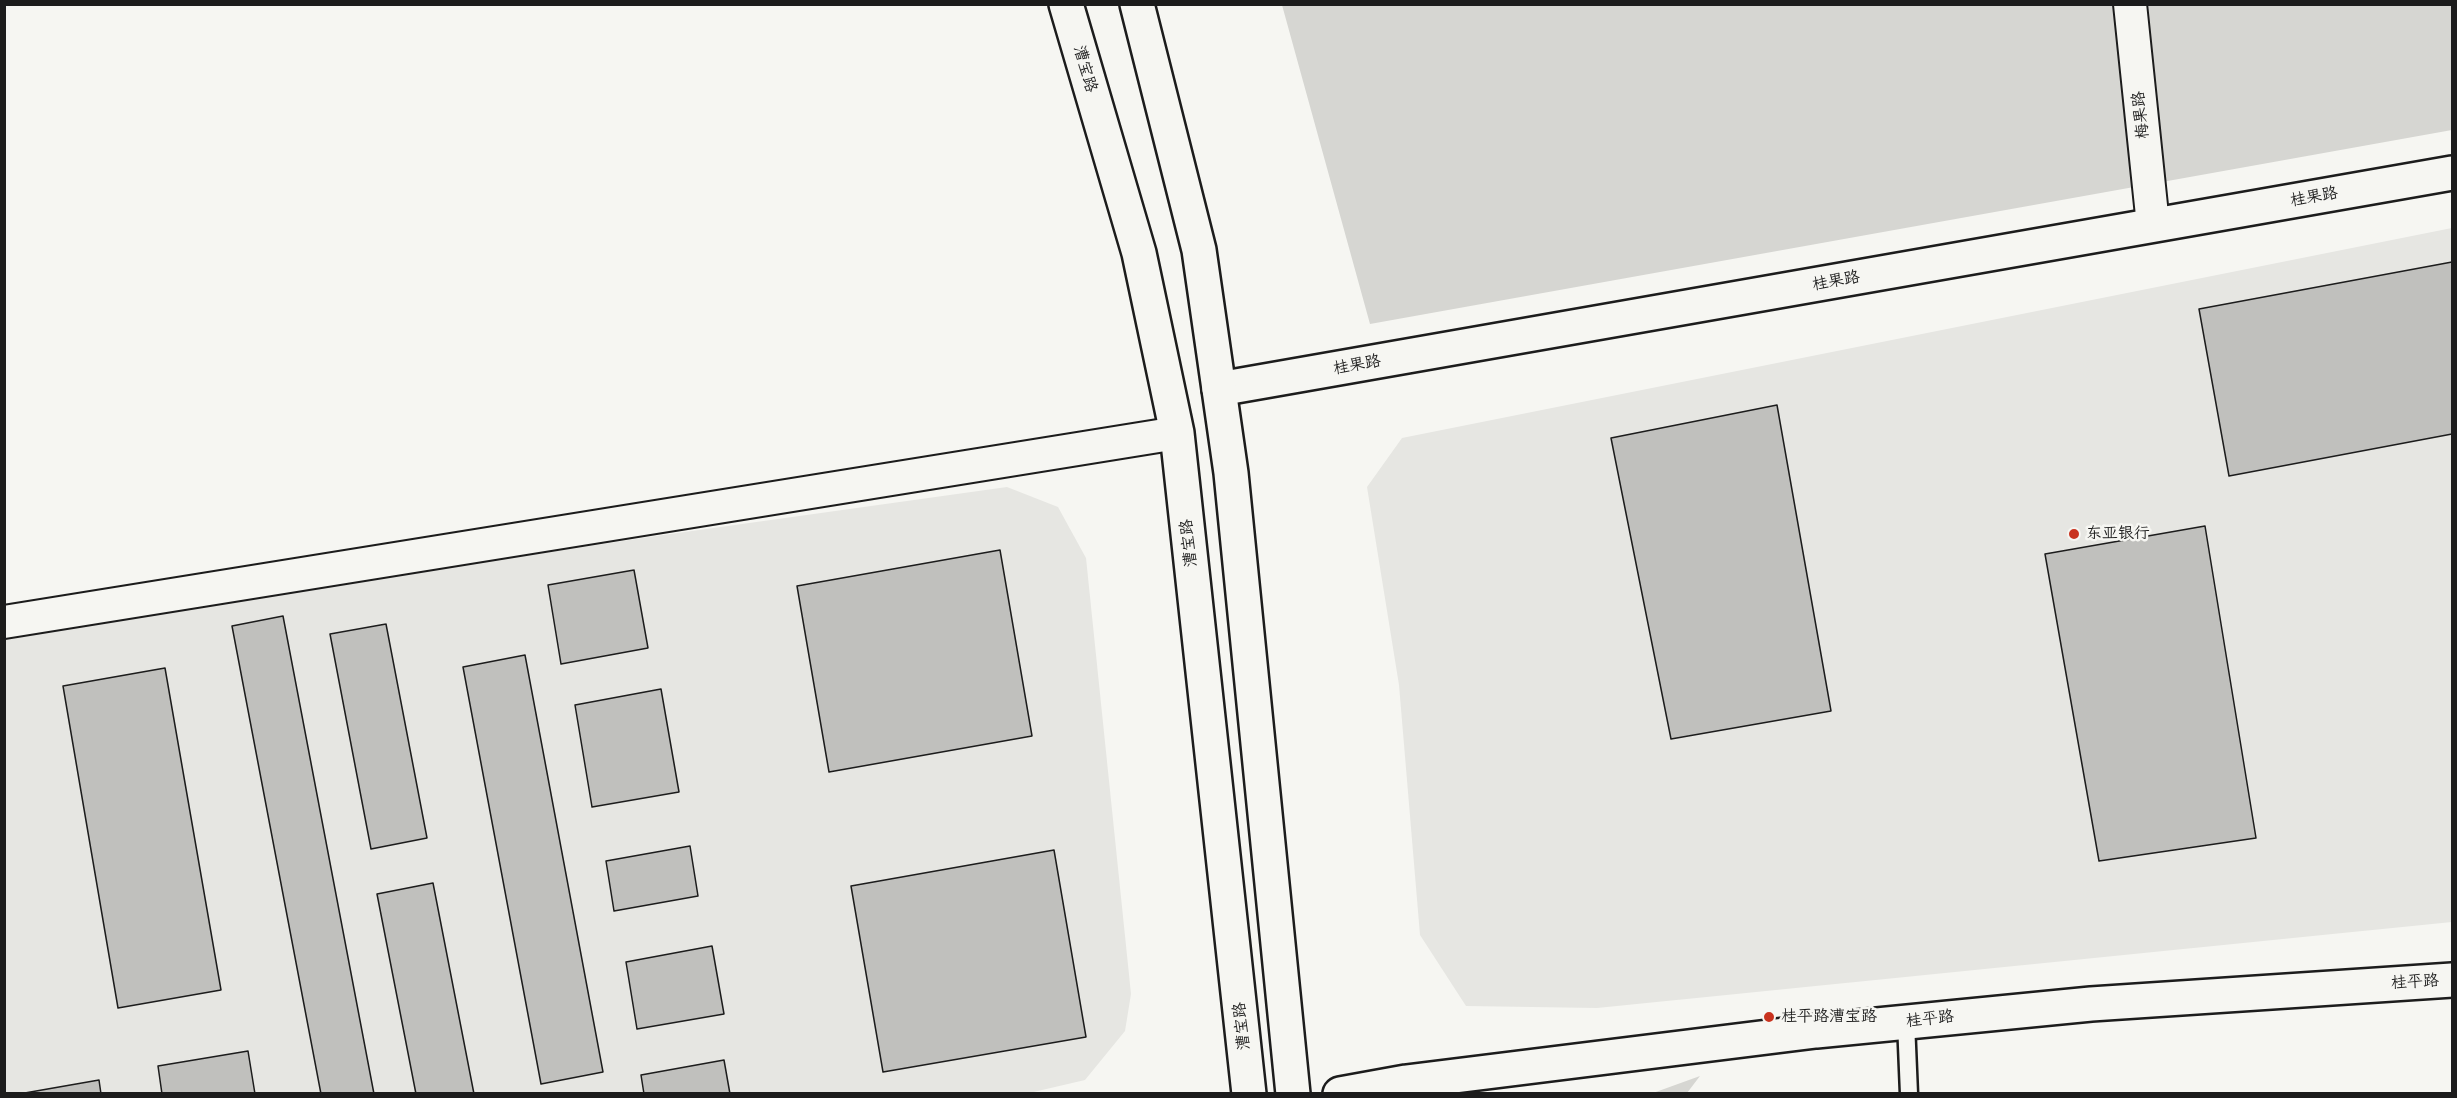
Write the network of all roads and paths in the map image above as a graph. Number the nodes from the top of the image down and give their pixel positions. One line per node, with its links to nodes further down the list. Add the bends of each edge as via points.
1 (1066, 4): 7 (street, 漕宝路, via 1139,253)
2 (1137, 4): 6 (street, via 1199,250)
3 (2130, 4): 5 (street, 梅果路)
4 (2452, 173): 5 (street, 桂果路)
5 (2153, 225): 6 (street, 桂果路)
6 (1219, 389): 12 (street, via 1231,473)
7 (1177, 433): 8 (street); 11 (street, 漕宝路)
8 (4, 622)
9 (2452, 980): 10 (street, 桂平路, via 2103,1003)
10 (1906, 1022): 13 (street, 桂平路, via 1417,1081); 14 (lane)
11 (1249, 1094)
12 (1293, 1094)
13 (1340, 1094)
14 (1909, 1094)

